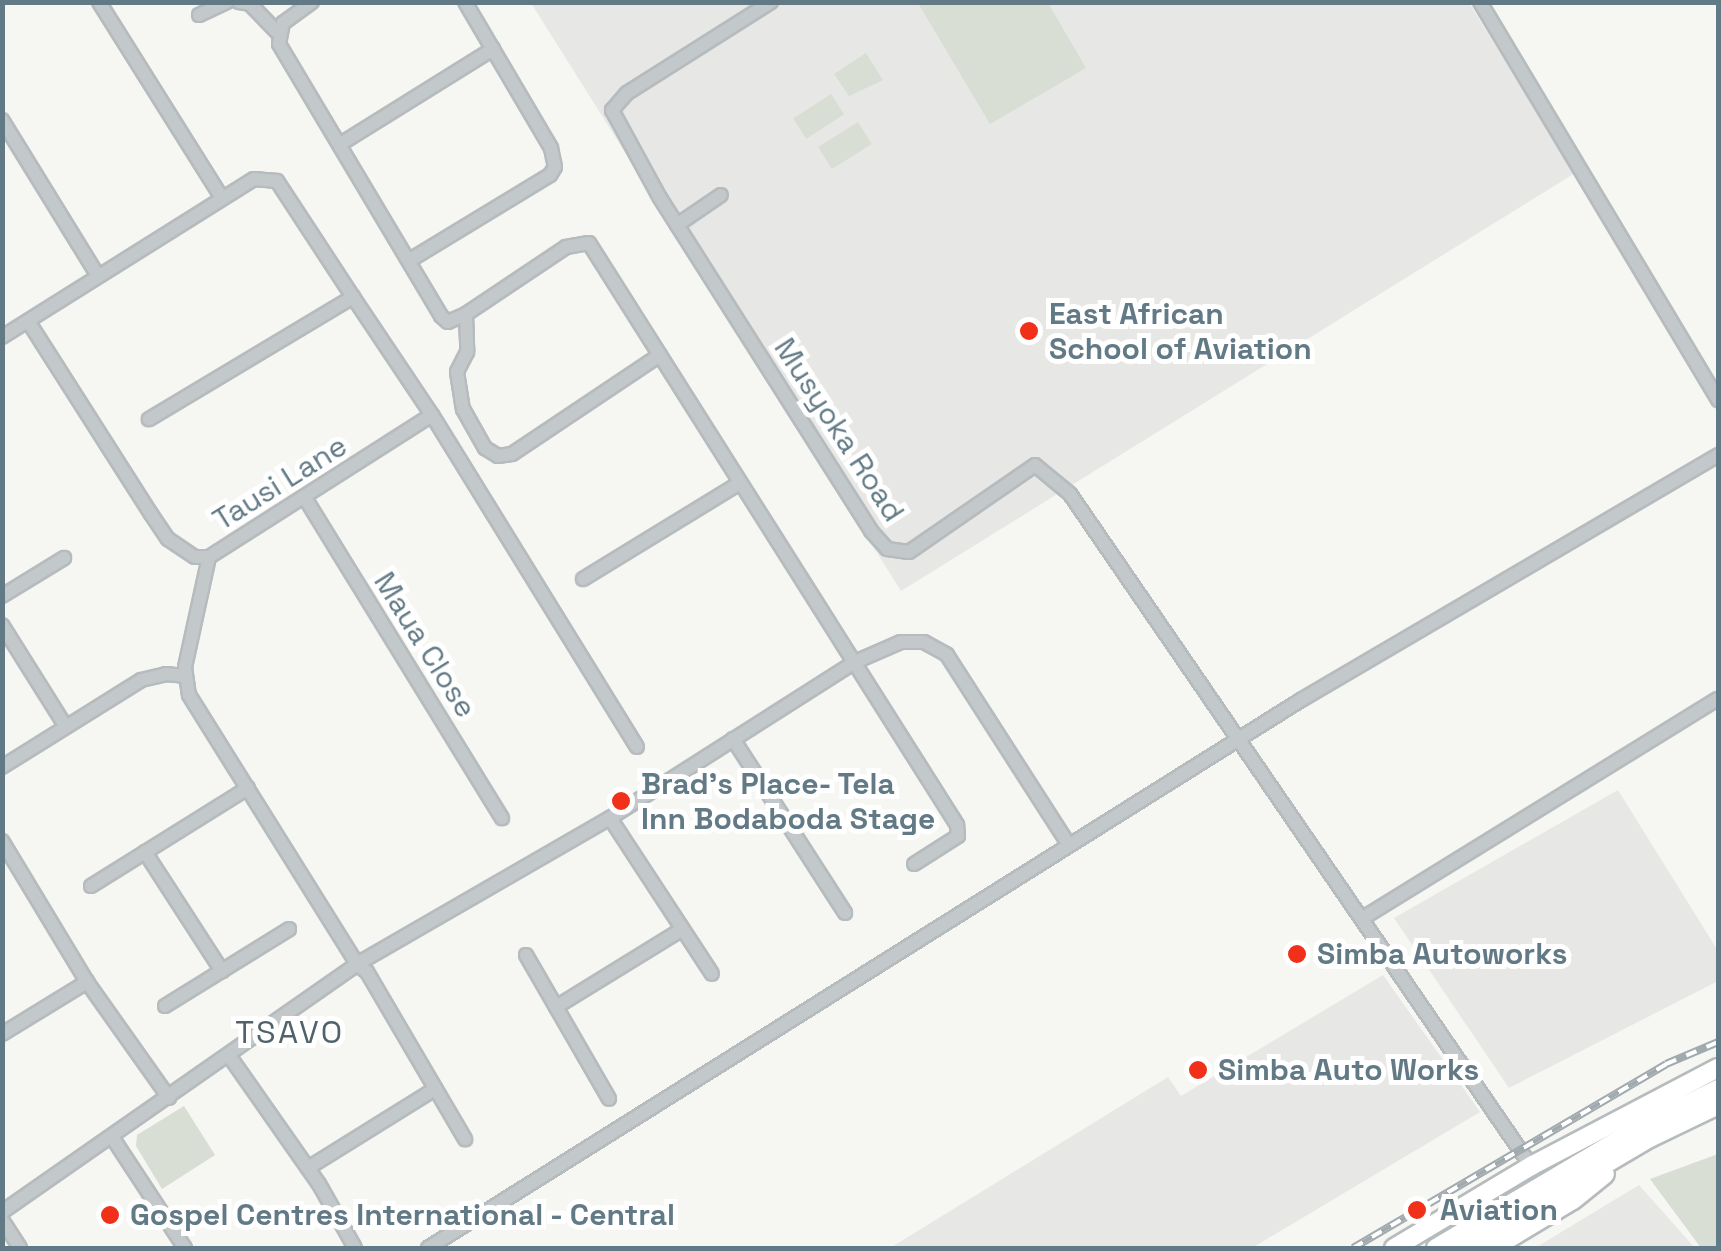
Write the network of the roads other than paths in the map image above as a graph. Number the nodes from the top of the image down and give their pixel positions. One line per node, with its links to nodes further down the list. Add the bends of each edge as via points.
1 (99, 2): 14 (street)
2 (227, 2): 8 (street)
3 (312, 2): 9 (street)
4 (466, 2): 10 (street)
5 (771, 2): 15 (street, Musyoka Road, via 627,92 612,110)
6 (1480, 2): 23 (street)
7 (246, 3): 9 (street)
8 (199, 15)
9 (278, 33): 12 (street)
10 (493, 49): 12 (street); 16 (street, via 551,148 555,167)
11 (2, 120): 17 (street)
12 (342, 143): 16 (street)
13 (721, 195): 15 (street)
14 (222, 198): 17 (street); 18 (street, via 254,179 277,182)
15 (677, 225): 38 (street, Musyoka Road, via 887,549 900,554 925,543 1034,465 1070,494)
16 (410, 260): 19 (street, via 448,322)
17 (98, 276): 20 (street)
18 (353, 297): 24 (street); 25 (street)
19 (466, 314): 22 (street, via 566,247 589,243); 22 (street, via 467,352 458,372 464,409 484,448 498,456 512,454)
20 (28, 321): 21 (street); 29 (street, Tausi Lane, via 168,539 196,558)
21 (2, 337)
22 (660, 355): 27 (street)
23 (1718, 400)
24 (432, 415): 28 (street, Tausi Lane); 40 (street)
25 (149, 420)
26 (1718, 455): 38 (street)
27 (738, 484): 31 (street); 34 (street)
28 (305, 498): 29 (street, Tausi Lane); 43 (street, Maua Close)
29 (210, 557): 35 (street)
30 (64, 558): 32 (street)
31 (583, 579)
32 (2, 596)
33 (2, 625): 37 (street)
34 (855, 662): 39 (street); 46 (street, via 912,641 948,656); 49 (street, via 959,832)
35 (184, 676): 37 (street, via 141,680); 42 (street, via 189,695)
36 (1718, 698): 52 (street)
37 (66, 726): 41 (street)
38 (1240, 738): 46 (street); 52 (street)
39 (733, 739): 44 (street); 51 (street)
40 (637, 747)
41 (2, 767)
42 (248, 788): 47 (street); 56 (street)
43 (502, 818)
44 (610, 818): 54 (street); 56 (street)
45 (2, 840): 48 (street)
46 (1068, 845): 79 (street)
47 (145, 852): 50 (street); 57 (street)
48 (7, 860): 59 (street)
49 (914, 864)
50 (91, 886)
51 (845, 913)
52 (1364, 918): 73 (street)
53 (290, 929): 57 (street)
54 (681, 930): 58 (street); 61 (street)
55 (526, 955): 61 (street)
56 (357, 964): 63 (street); 65 (street)
57 (222, 971): 60 (street)
58 (712, 974)
59 (87, 982): 62 (street); 67 (street)
60 (165, 1006)
61 (556, 1007): 68 (street)
62 (2, 1034)
63 (230, 1057): 67 (street); 74 (street)
64 (1718, 1068): 73 (main road)
65 (435, 1089): 71 (street); 74 (street)
66 (1718, 1089): 81 (main road)
67 (168, 1098): 70 (street)
68 (610, 1099)
69 (1718, 1105): 72 (main road)
70 (112, 1137): 75 (street); 77 (street)
71 (466, 1139)
72 (1614, 1160): 82 (main road); 83 (main road, via 1588,1189)
73 (1531, 1166): 80 (main road)
74 (308, 1168): 78 (street)
75 (2, 1216): 76 (street)
76 (20, 1248)
77 (184, 1248)
78 (354, 1248)
79 (428, 1248)
80 (1394, 1248)
81 (1436, 1248)
82 (1464, 1248)
83 (1493, 1248)

